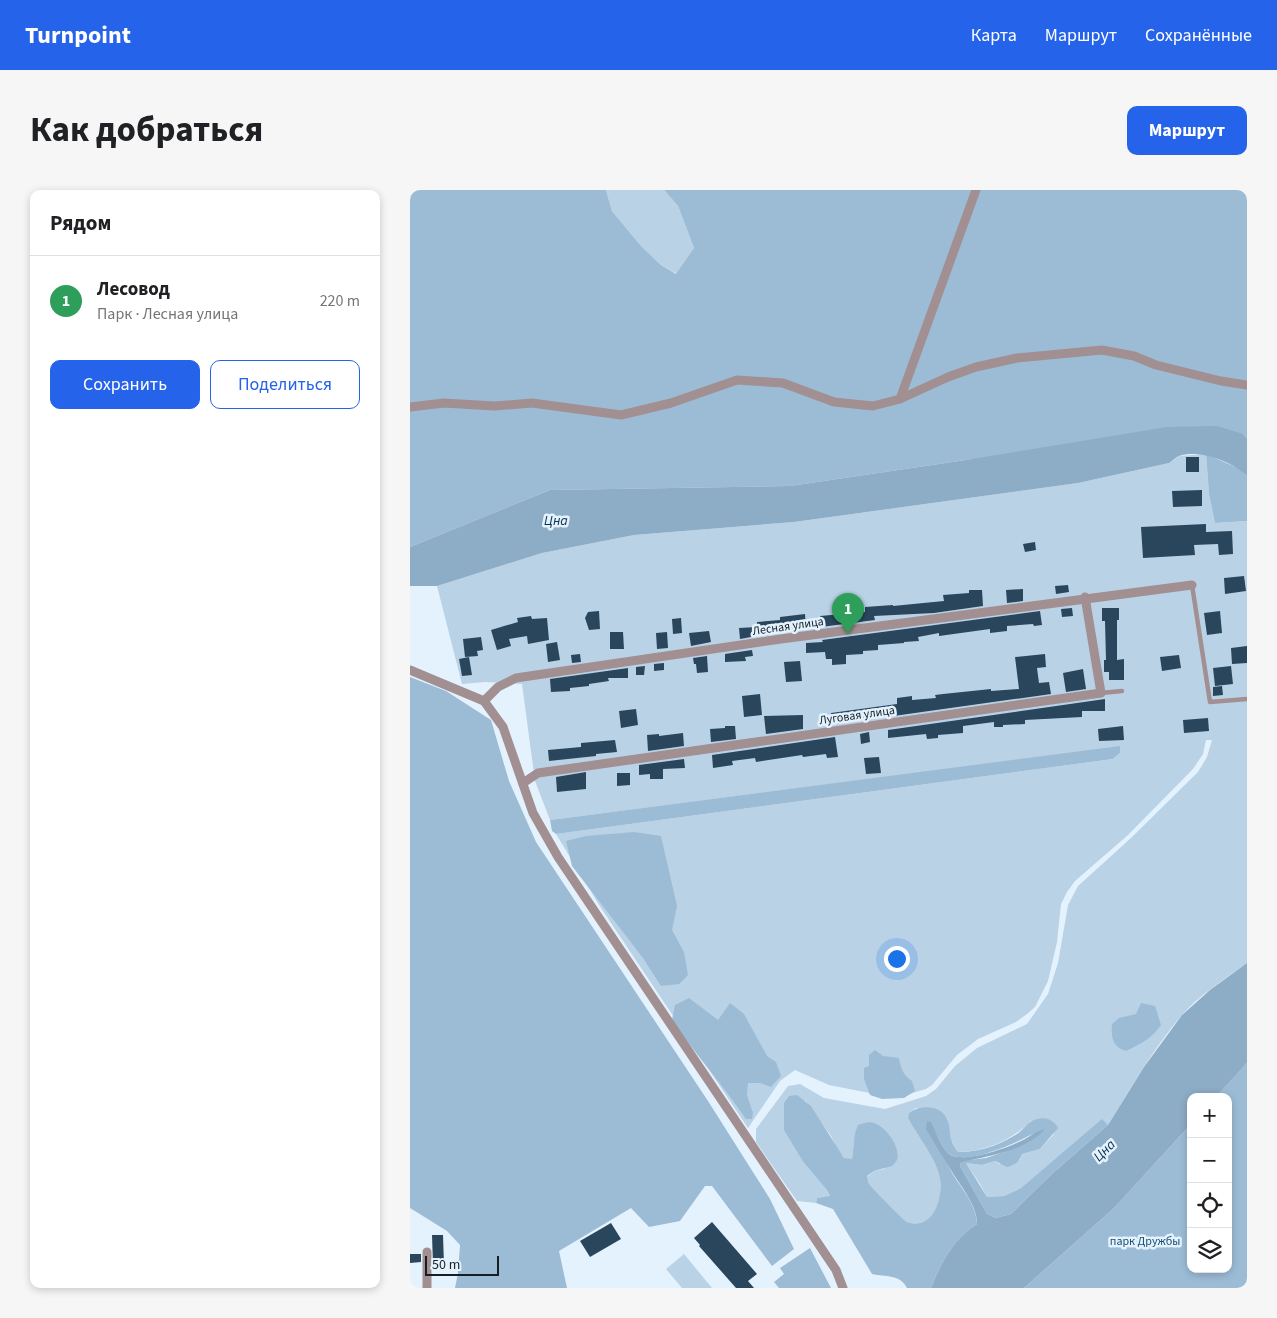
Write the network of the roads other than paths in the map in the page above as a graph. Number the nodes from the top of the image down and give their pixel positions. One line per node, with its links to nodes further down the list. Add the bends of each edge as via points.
1 (976, 190): 3 (street)
2 (1247, 385): 3 (street, via 1102,350 1017,358 976,367)
3 (900, 399): 4 (street, via 873,406 834,402 783,383 737,380 671,403 621,415 532,403 494,406 444,403)
4 (410, 407)
5 (1192, 585): 6 (street, Лесная улица); 10 (lane, via 1210,702)
6 (1085, 598): 9 (street); 11 (street, Лесная улица, via 516,678 498,687)
7 (410, 670): 11 (street)
8 (1122, 691): 9 (lane)
9 (1101, 693): 12 (street, Луговая улица, via 538,773)
10 (1247, 699)
11 (484, 701): 12 (street, via 502,727)
12 (523, 783): 15 (street, via 532,813 558,857 836,1270)
13 (427, 1252): 14 (street)
14 (427, 1288)
15 (844, 1288)

